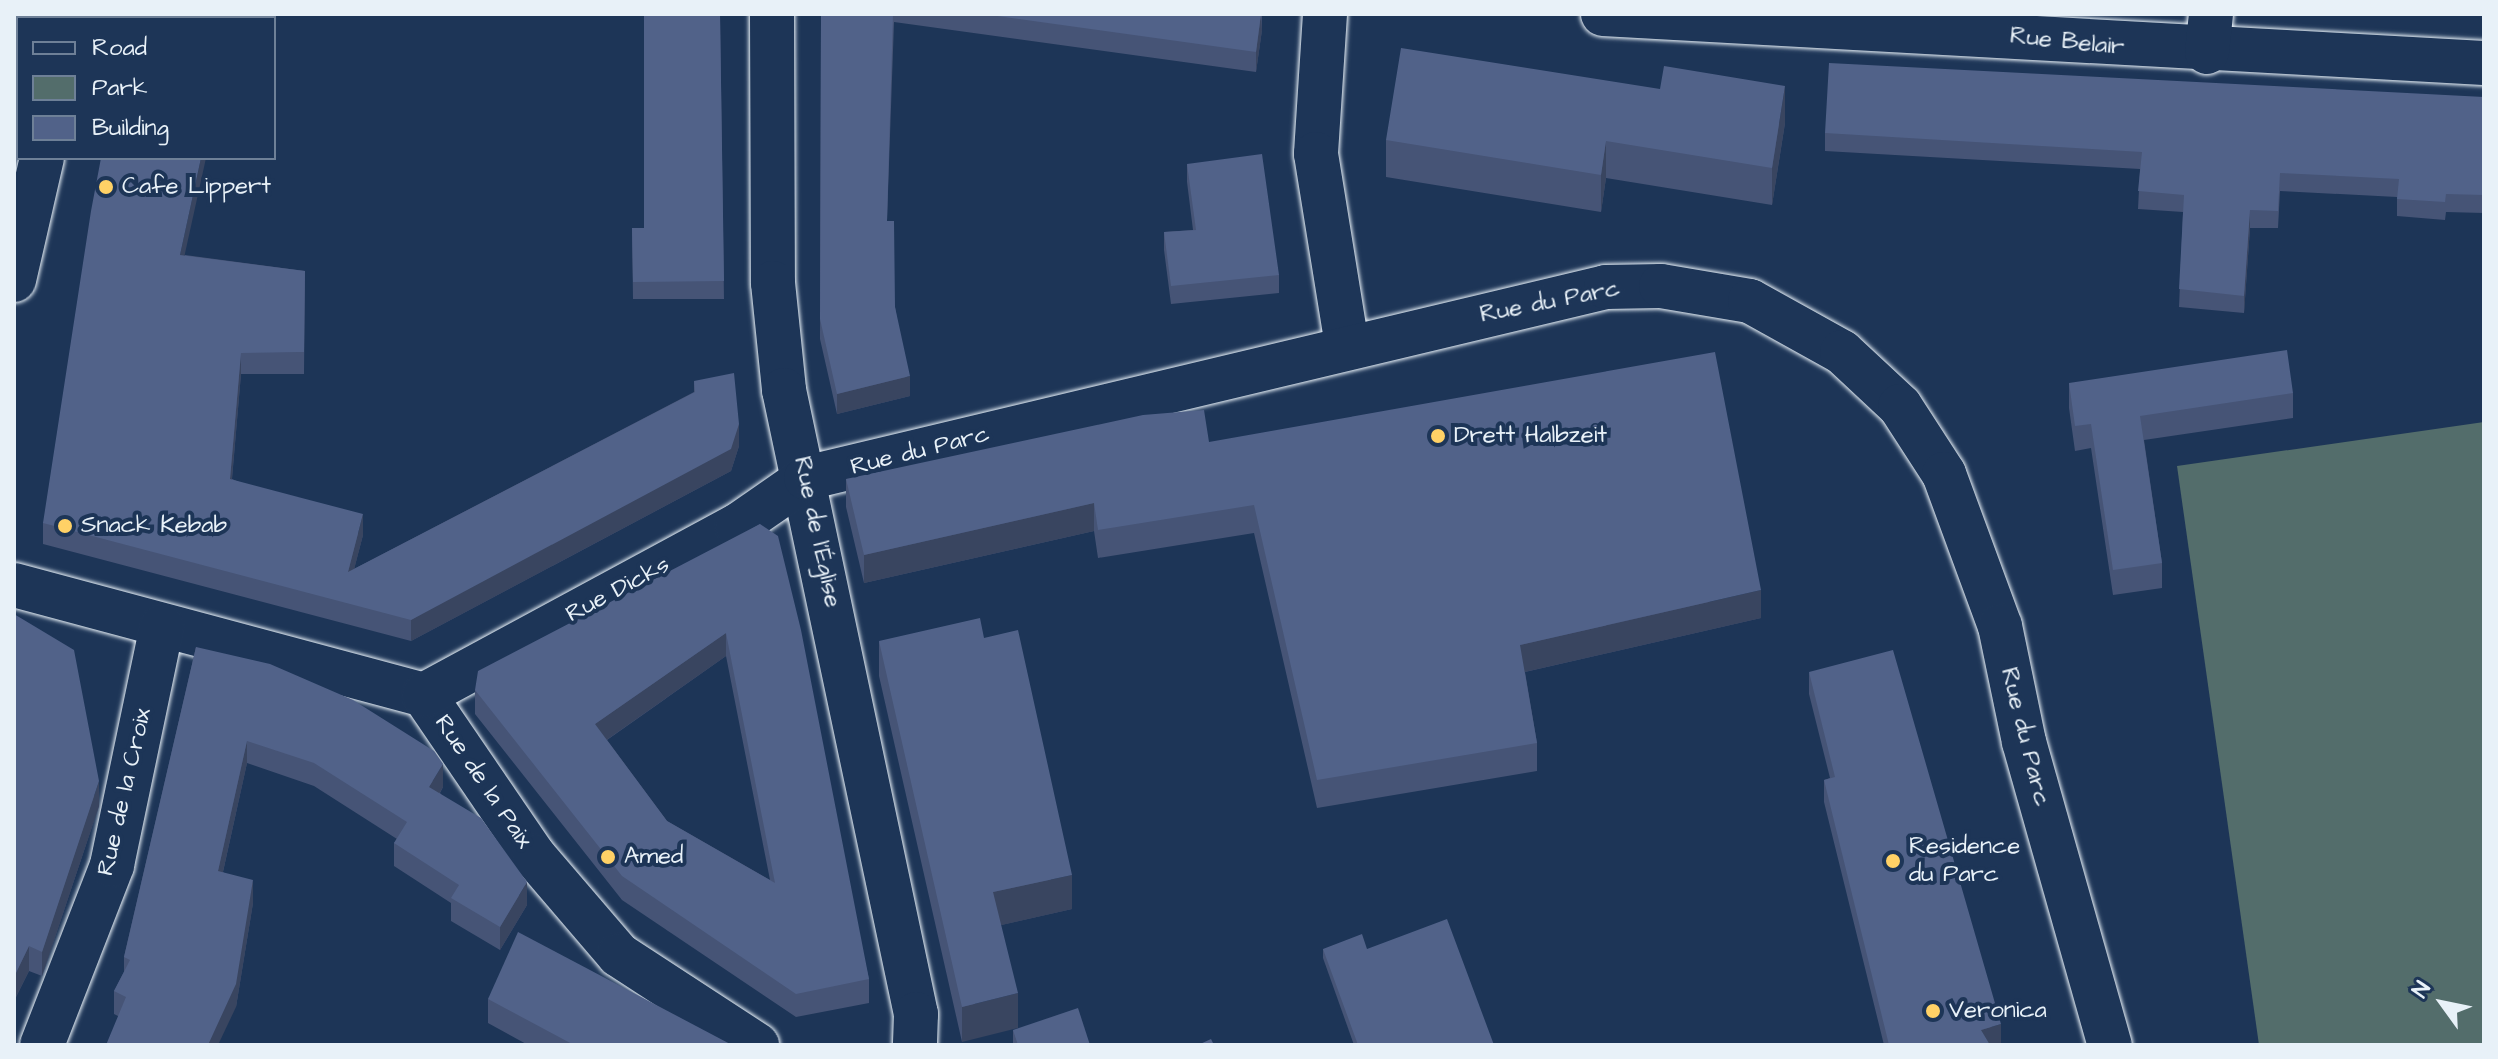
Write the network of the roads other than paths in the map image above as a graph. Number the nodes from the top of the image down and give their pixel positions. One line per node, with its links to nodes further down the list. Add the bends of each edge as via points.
1 (772, 14): 9 (street, Rue de l'Église, via 773,283 784,390)
2 (1325, 14): 8 (street, via 1316,154)
3 (1603, 14): 4 (street, Rue Belair)
4 (2209, 33): 5 (street, Rue Belair)
5 (2484, 63)
6 (42, 160): 7 (street)
7 (14, 280)
8 (1347, 346): 9 (street, Rue du Parc); 13 (street, Rue du Parc, via 1606,287 1661,286 1750,301 1842,352 1900,406 1944,474 2000,626)
9 (806, 478): 12 (street, Rue Dicks, via 737,526); 16 (street, Rue de l'Église, via 916,1014)
10 (14, 585): 11 (street, Rue de la Paix)
11 (162, 626): 12 (street, Rue de la Paix); 14 (street, Rue de la Croix, via 112,865)
12 (424, 695): 15 (street, Rue de la Paix, via 534,856 619,955)
13 (2108, 1040)
14 (42, 1045)
15 (757, 1045)
16 (915, 1045)

